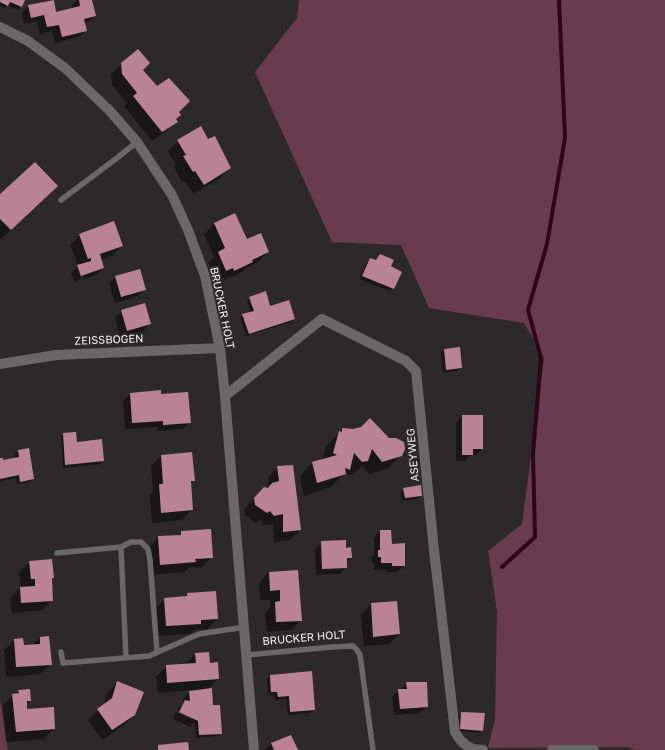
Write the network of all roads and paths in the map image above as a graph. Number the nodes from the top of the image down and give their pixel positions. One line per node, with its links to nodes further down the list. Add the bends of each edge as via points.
1 (0, 27): 2 (street, BRUCKER HOLT, via 28,42 64,68 110,111)
2 (136, 142): 3 (lane); 4 (street, BRUCKER HOLT, via 172,195 188,230 205,276)
3 (61, 200)
4 (220, 348): 5 (street, ZEISSBOGEN, via 56,355); 6 (street, BRUCKER HOLT)
5 (0, 364)
6 (225, 396): 9 (street, BRUCKER HOLT); 16 (street, ASEYWEG, via 322,319 406,361 416,371 455,732 466,745)
7 (121, 546): 8 (lane); 11 (lane, via 141,542 148,549); 13 (lane)
8 (57, 553)
9 (245, 627): 11 (lane, via 199,634); 12 (street, BRUCKER HOLT)
10 (61, 652): 13 (lane, via 63,662)
11 (157, 652): 13 (lane, via 148,656)
12 (247, 655): 14 (street, BRUCKER HOLT); 15 (lane, BRUCKER HOLT, via 353,646 360,655)
13 (126, 658)
14 (254, 750)
15 (372, 750)
16 (483, 750)
17 (552, 750): 18 (street)
18 (594, 750)

